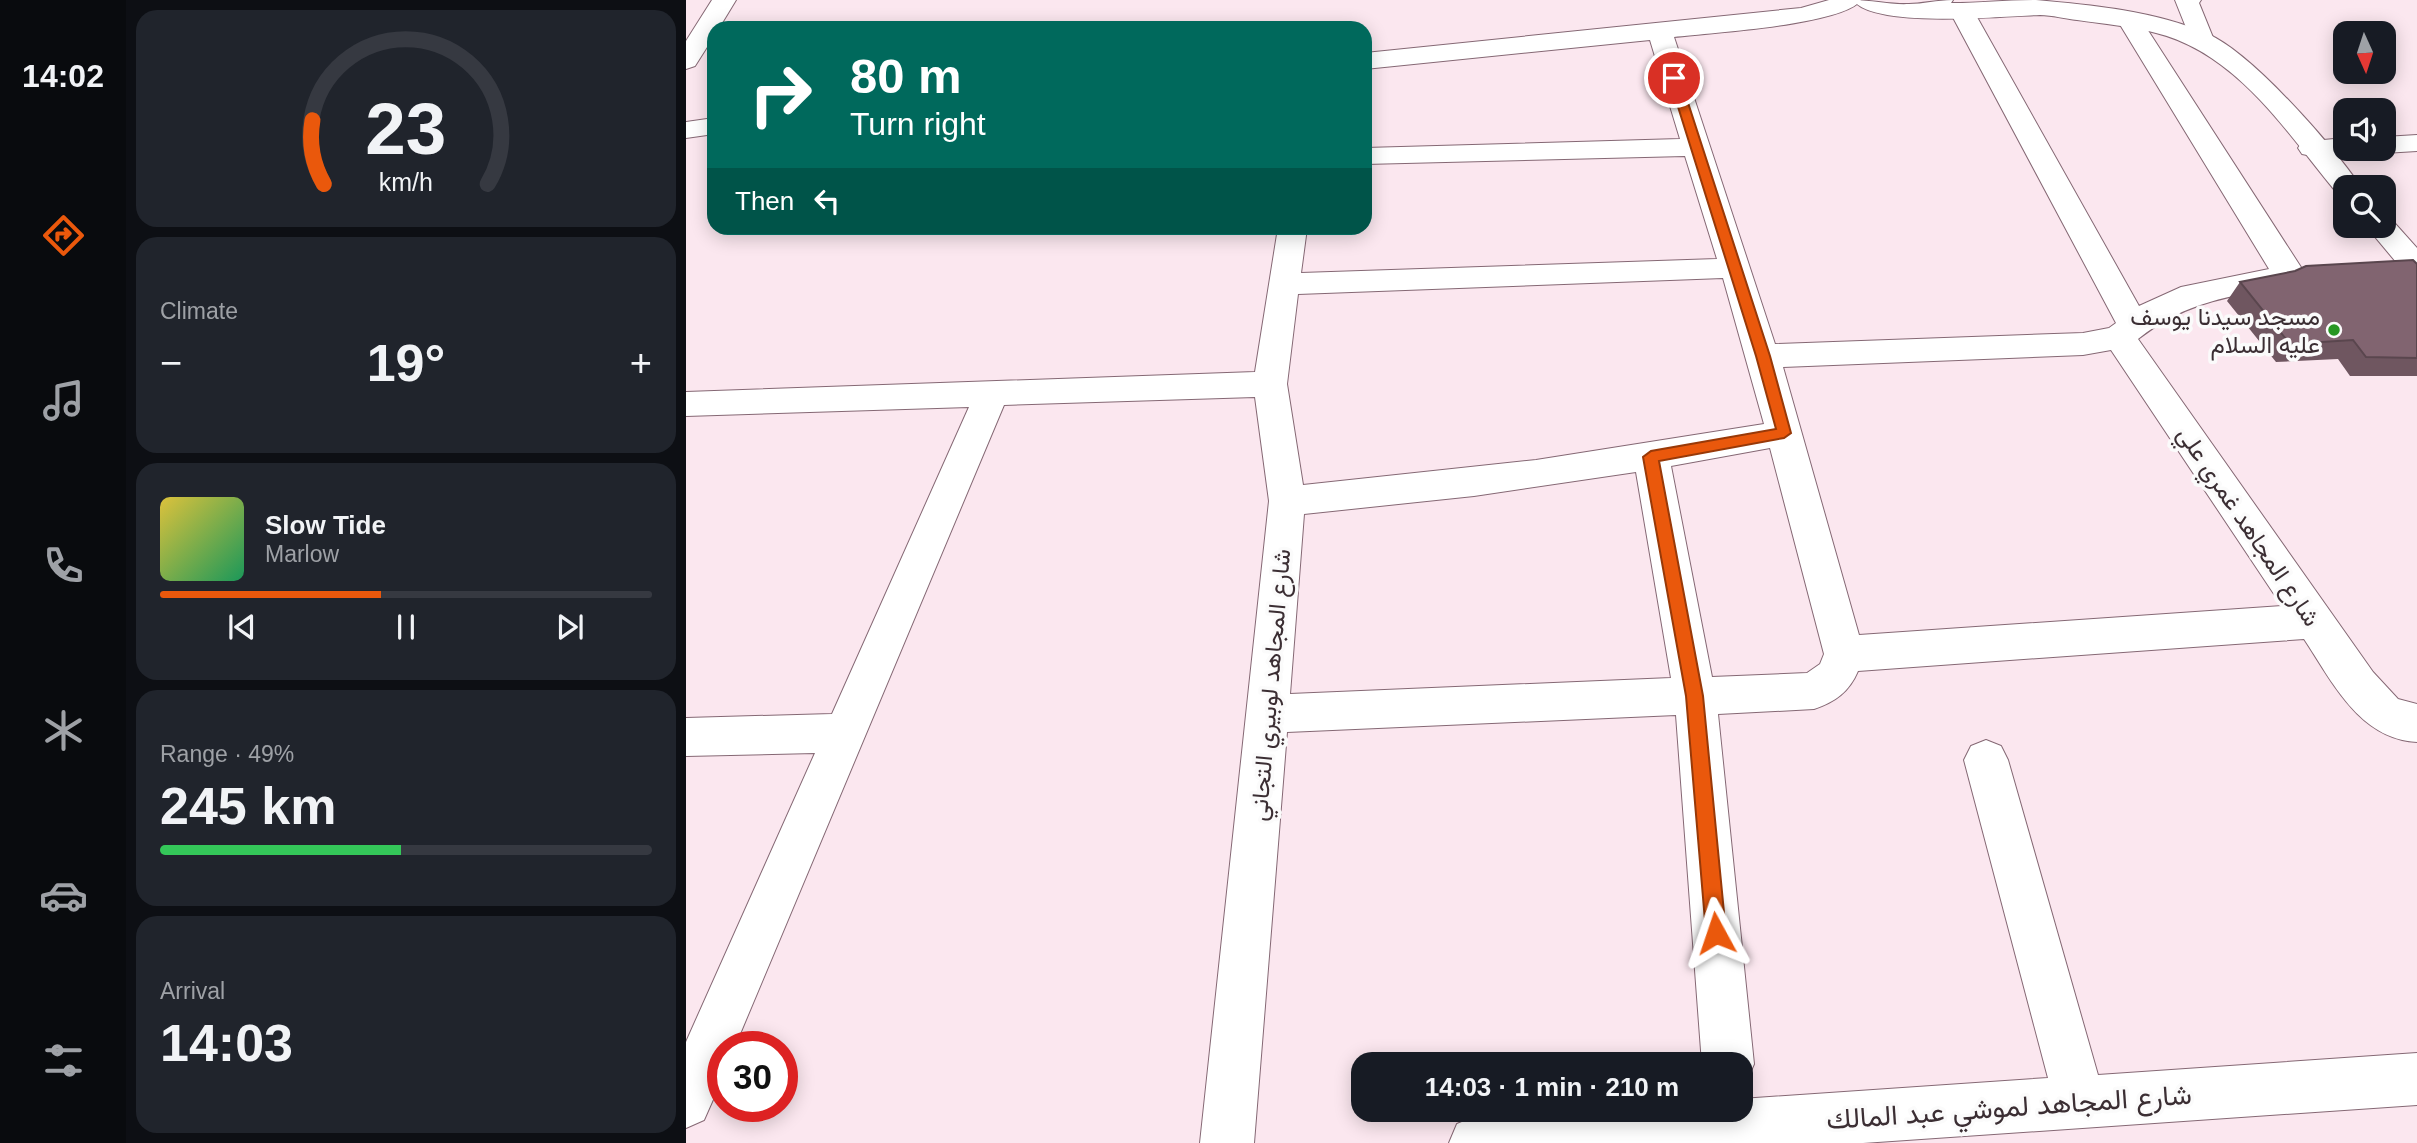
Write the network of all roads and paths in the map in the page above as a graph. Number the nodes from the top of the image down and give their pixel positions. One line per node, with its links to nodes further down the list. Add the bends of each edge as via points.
1 (724, 0): 9 (street)
2 (1849, 0): 8 (street)
3 (1865, 0): 6 (street)
4 (2003, 0): 7 (street)
5 (2189, 0): 13 (street)
6 (1932, 8): 7 (street); 8 (street); 33 (street, شارع المجاهد غمري علي)
7 (2037, 10): 10 (street)
8 (1801, 15): 12 (street)
9 (711, 21)
10 (2131, 23): 13 (street); 31 (street)
11 (707, 27): 15 (street)
12 (1660, 32): 14 (street); 20 (street)
13 (2202, 40): 22 (street, via 2250,76)
14 (1372, 60)
15 (686, 61)
16 (707, 127): 17 (street)
17 (686, 130)
18 (2417, 144): 19 (street)
19 (2396, 145)
20 (1696, 147): 23 (street); 28 (street)
21 (2333, 147): 22 (street)
22 (2312, 148): 24 (street)
23 (1372, 156)
24 (2336, 175)
25 (1291, 235): 32 (street, شارع المجاهد لوبيري التجاني)
26 (2392, 238): 27 (street)
27 (2416, 266): 29 (street)
28 (1735, 268): 32 (street); 34 (street)
29 (2377, 268)
30 (2326, 272): 31 (street)
31 (2288, 275): 33 (street, via 2192,294 2153,311)
32 (1284, 284): 35 (street, شارع المجاهد لوبيري التجاني)
33 (2127, 332): 34 (street, via 2083,344); 41 (street, شارع المجاهد غمري علي)
34 (1763, 356): 38 (street)
35 (1270, 384): 36 (street); 40 (street, شارع المجاهد لوبيري التجاني)
36 (992, 393): 37 (street); 46 (street)
37 (686, 404)
38 (1784, 433): 39 (street); 42 (street)
39 (1651, 457): 40 (street, via 1416,491); 43 (street)
40 (1287, 501): 44 (street, شارع المجاهد لوبيري التجاني)
41 (2314, 621): 42 (street); 45 (street, شارع المجاهد غمري علي, via 2358,685)
42 (1844, 654): 43 (street, via 1835,676 1814,691)
43 (1695, 696): 44 (street); 49 (street)
44 (1269, 714): 54 (street, شارع المجاهد لوبيري التجاني)
45 (2399, 718)
46 (846, 733): 47 (street); 51 (street)
47 (686, 737)
48 (1986, 760): 52 (street)
49 (1727, 1052)
50 (2417, 1079): 52 (street, شارع المجاهد لموشي عبد المالك)
51 (686, 1102)
52 (2080, 1102): 53 (street, شارع المجاهد لموشي عبد المالك)
53 (1733, 1126): 55 (street, شارع المجاهد لموشي عبد المالك)
54 (1227, 1143)
55 (1476, 1143)

